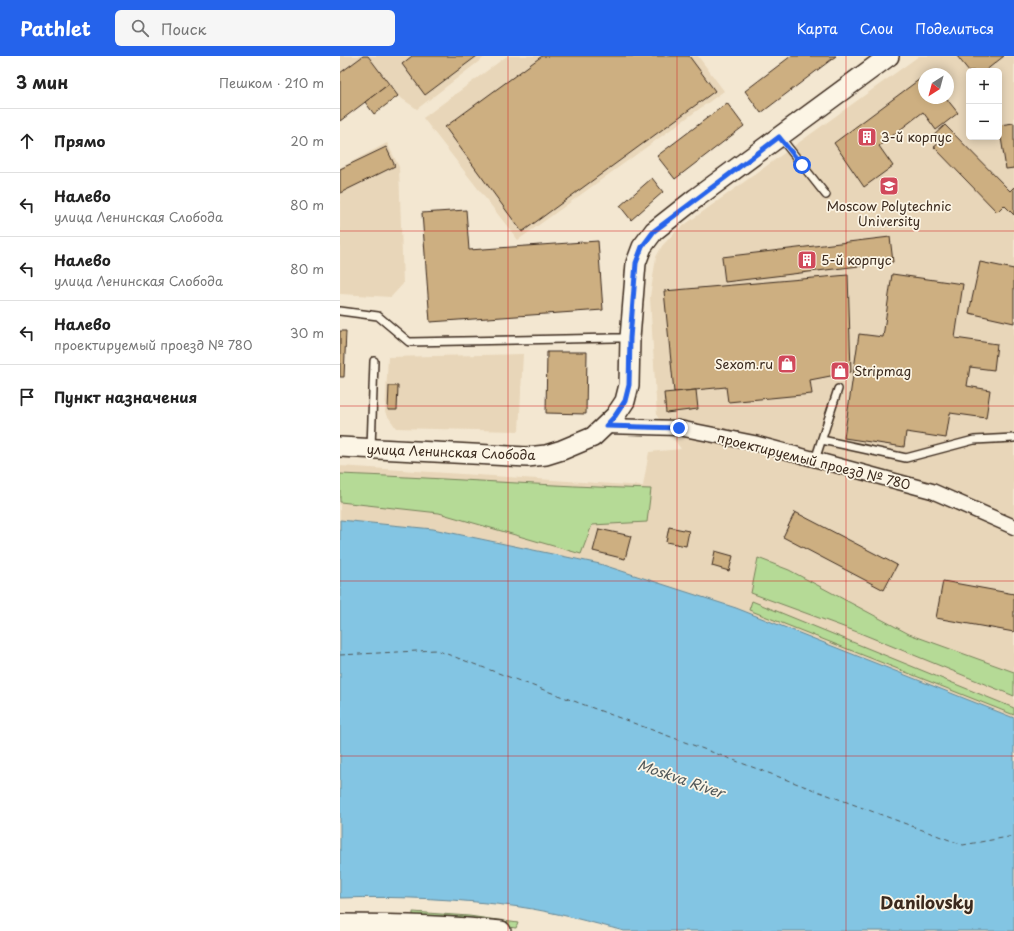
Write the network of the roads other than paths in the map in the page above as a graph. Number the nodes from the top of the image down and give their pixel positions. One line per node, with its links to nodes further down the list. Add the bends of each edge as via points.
1 (889, 56): 2 (street, улица Ленинская Слобода)
2 (779, 137): 3 (lane); 5 (street, улица Ленинская Слобода, via 654,231 642,247 636,263)
3 (826, 195)
4 (340, 311): 5 (lane, via 378,316 409,342)
5 (630, 338): 8 (street, улица Ленинская Слобода, via 629,385 625,401)
6 (374, 361): 12 (lane)
7 (838, 389): 10 (lane)
8 (606, 426): 12 (street, улица Ленинская Слобода, via 593,436 572,446 546,455 527,457); 13 (street, проектируемый проезд № 780, via 679,428 754,443)
9 (1014, 438): 10 (lane, via 974,440 906,458)
10 (822, 440): 13 (lane)
11 (340, 448): 12 (street, улица Ленинская Слобода)
12 (371, 448)
13 (815, 460): 14 (street, проектируемый проезд № 780, via 932,491)
14 (1014, 527)
15 (340, 924): 16 (street, via 413,924)
16 (501, 931)

